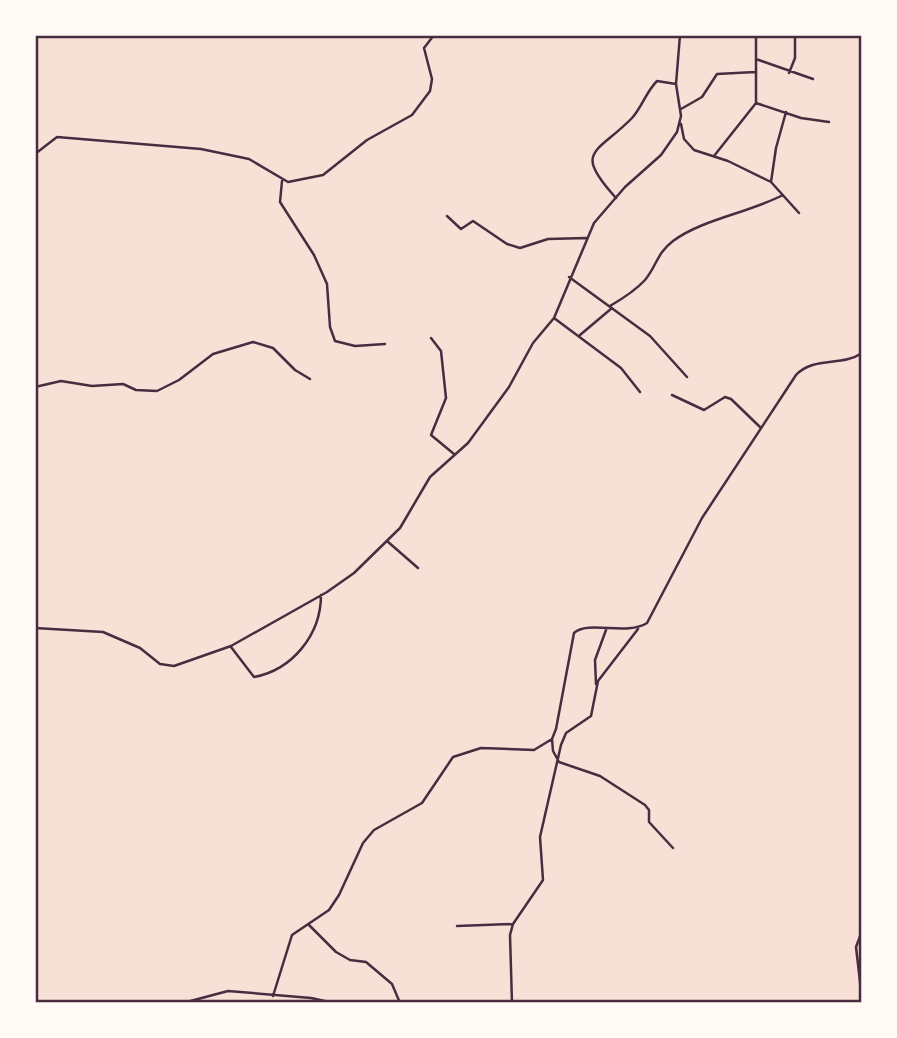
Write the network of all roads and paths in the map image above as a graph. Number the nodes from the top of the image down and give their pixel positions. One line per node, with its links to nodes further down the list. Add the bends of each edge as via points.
1 (434, 35): 17 (street, via 424,48 432,71 430,91 412,115 367,140 323,175 298,183)
2 (680, 35): 9 (street)
3 (755, 35): 5 (street)
4 (795, 35): 7 (street, via 795,58)
5 (756, 59): 6 (street); 7 (street)
6 (757, 72): 10 (street); 11 (street, via 717,74 702,97)
7 (789, 73): 8 (street)
8 (813, 79)
9 (676, 84): 11 (street); 20 (street, via 654,83 634,115 594,153 591,165 596,176)
10 (756, 103): 12 (street); 16 (street)
11 (681, 109): 14 (street)
12 (786, 112): 13 (street); 18 (street)
13 (830, 122)
14 (681, 124): 16 (street, via 688,145); 20 (street, via 661,155)
15 (35, 154): 17 (street, via 49,140 61,137 191,147 255,161)
16 (714, 156): 18 (street)
17 (282, 181): 29 (street, via 280,202 314,254 327,284 335,341 355,346)
18 (771, 182): 19 (street)
19 (783, 195): 21 (street); 25 (street, via 675,240 659,252 644,281)
20 (616, 198): 23 (street)
21 (799, 213)
22 (447, 216): 23 (street, via 461,229 473,221 520,248 548,239)
23 (586, 238): 24 (street)
24 (569, 278): 25 (street); 26 (street)
25 (611, 307): 27 (street); 31 (street, via 650,336)
26 (554, 318): 27 (street); 37 (street, via 468,443)
27 (579, 336): 34 (street, via 621,368)
28 (431, 338): 37 (street, via 441,351 446,398 431,435)
29 (385, 344)
30 (862, 354): 36 (street, via 800,370)
31 (687, 377)
32 (310, 379): 33 (street, via 273,348 253,342 213,354 158,391 61,381)
33 (35, 387)
34 (640, 392)
35 (672, 395): 36 (street, via 705,410 725,397 731,399)
36 (760, 427): 42 (street, via 693,532 650,620)
37 (454, 454): 38 (street, via 430,477 409,516)
38 (387, 541): 39 (street); 40 (street, via 347,579)
39 (418, 568)
40 (321, 595): 44 (street); 44 (street, via 308,640 293,660 254,677)
41 (35, 628): 44 (street, via 103,632 166,666)
42 (638, 628): 43 (street); 45 (street)
43 (606, 629): 45 (street, via 595,660); 46 (street, via 583,628 574,634)
44 (231, 646)
45 (596, 688): 47 (street, via 591,716 564,736)
46 (552, 739): 47 (street); 49 (street, via 524,752 481,748 453,757 422,803 368,835 339,895 320,918)
47 (559, 762): 48 (street, via 600,776 642,802 649,810 649,822); 50 (street, via 540,837 543,880)
48 (673, 848)
49 (308, 924): 53 (street, via 292,935); 59 (street, via 336,952 374,968 392,984)
50 (513, 924): 51 (street); 60 (street, via 509,943)
51 (457, 926)
52 (862, 931): 56 (street, via 856,954)
53 (276, 990): 54 (street); 55 (street)
54 (272, 996): 55 (street); 57 (street, via 219,992)
55 (282, 996): 58 (street)
56 (862, 999)
57 (183, 1003)
58 (334, 1003)
59 (400, 1003)
60 (512, 1003)

